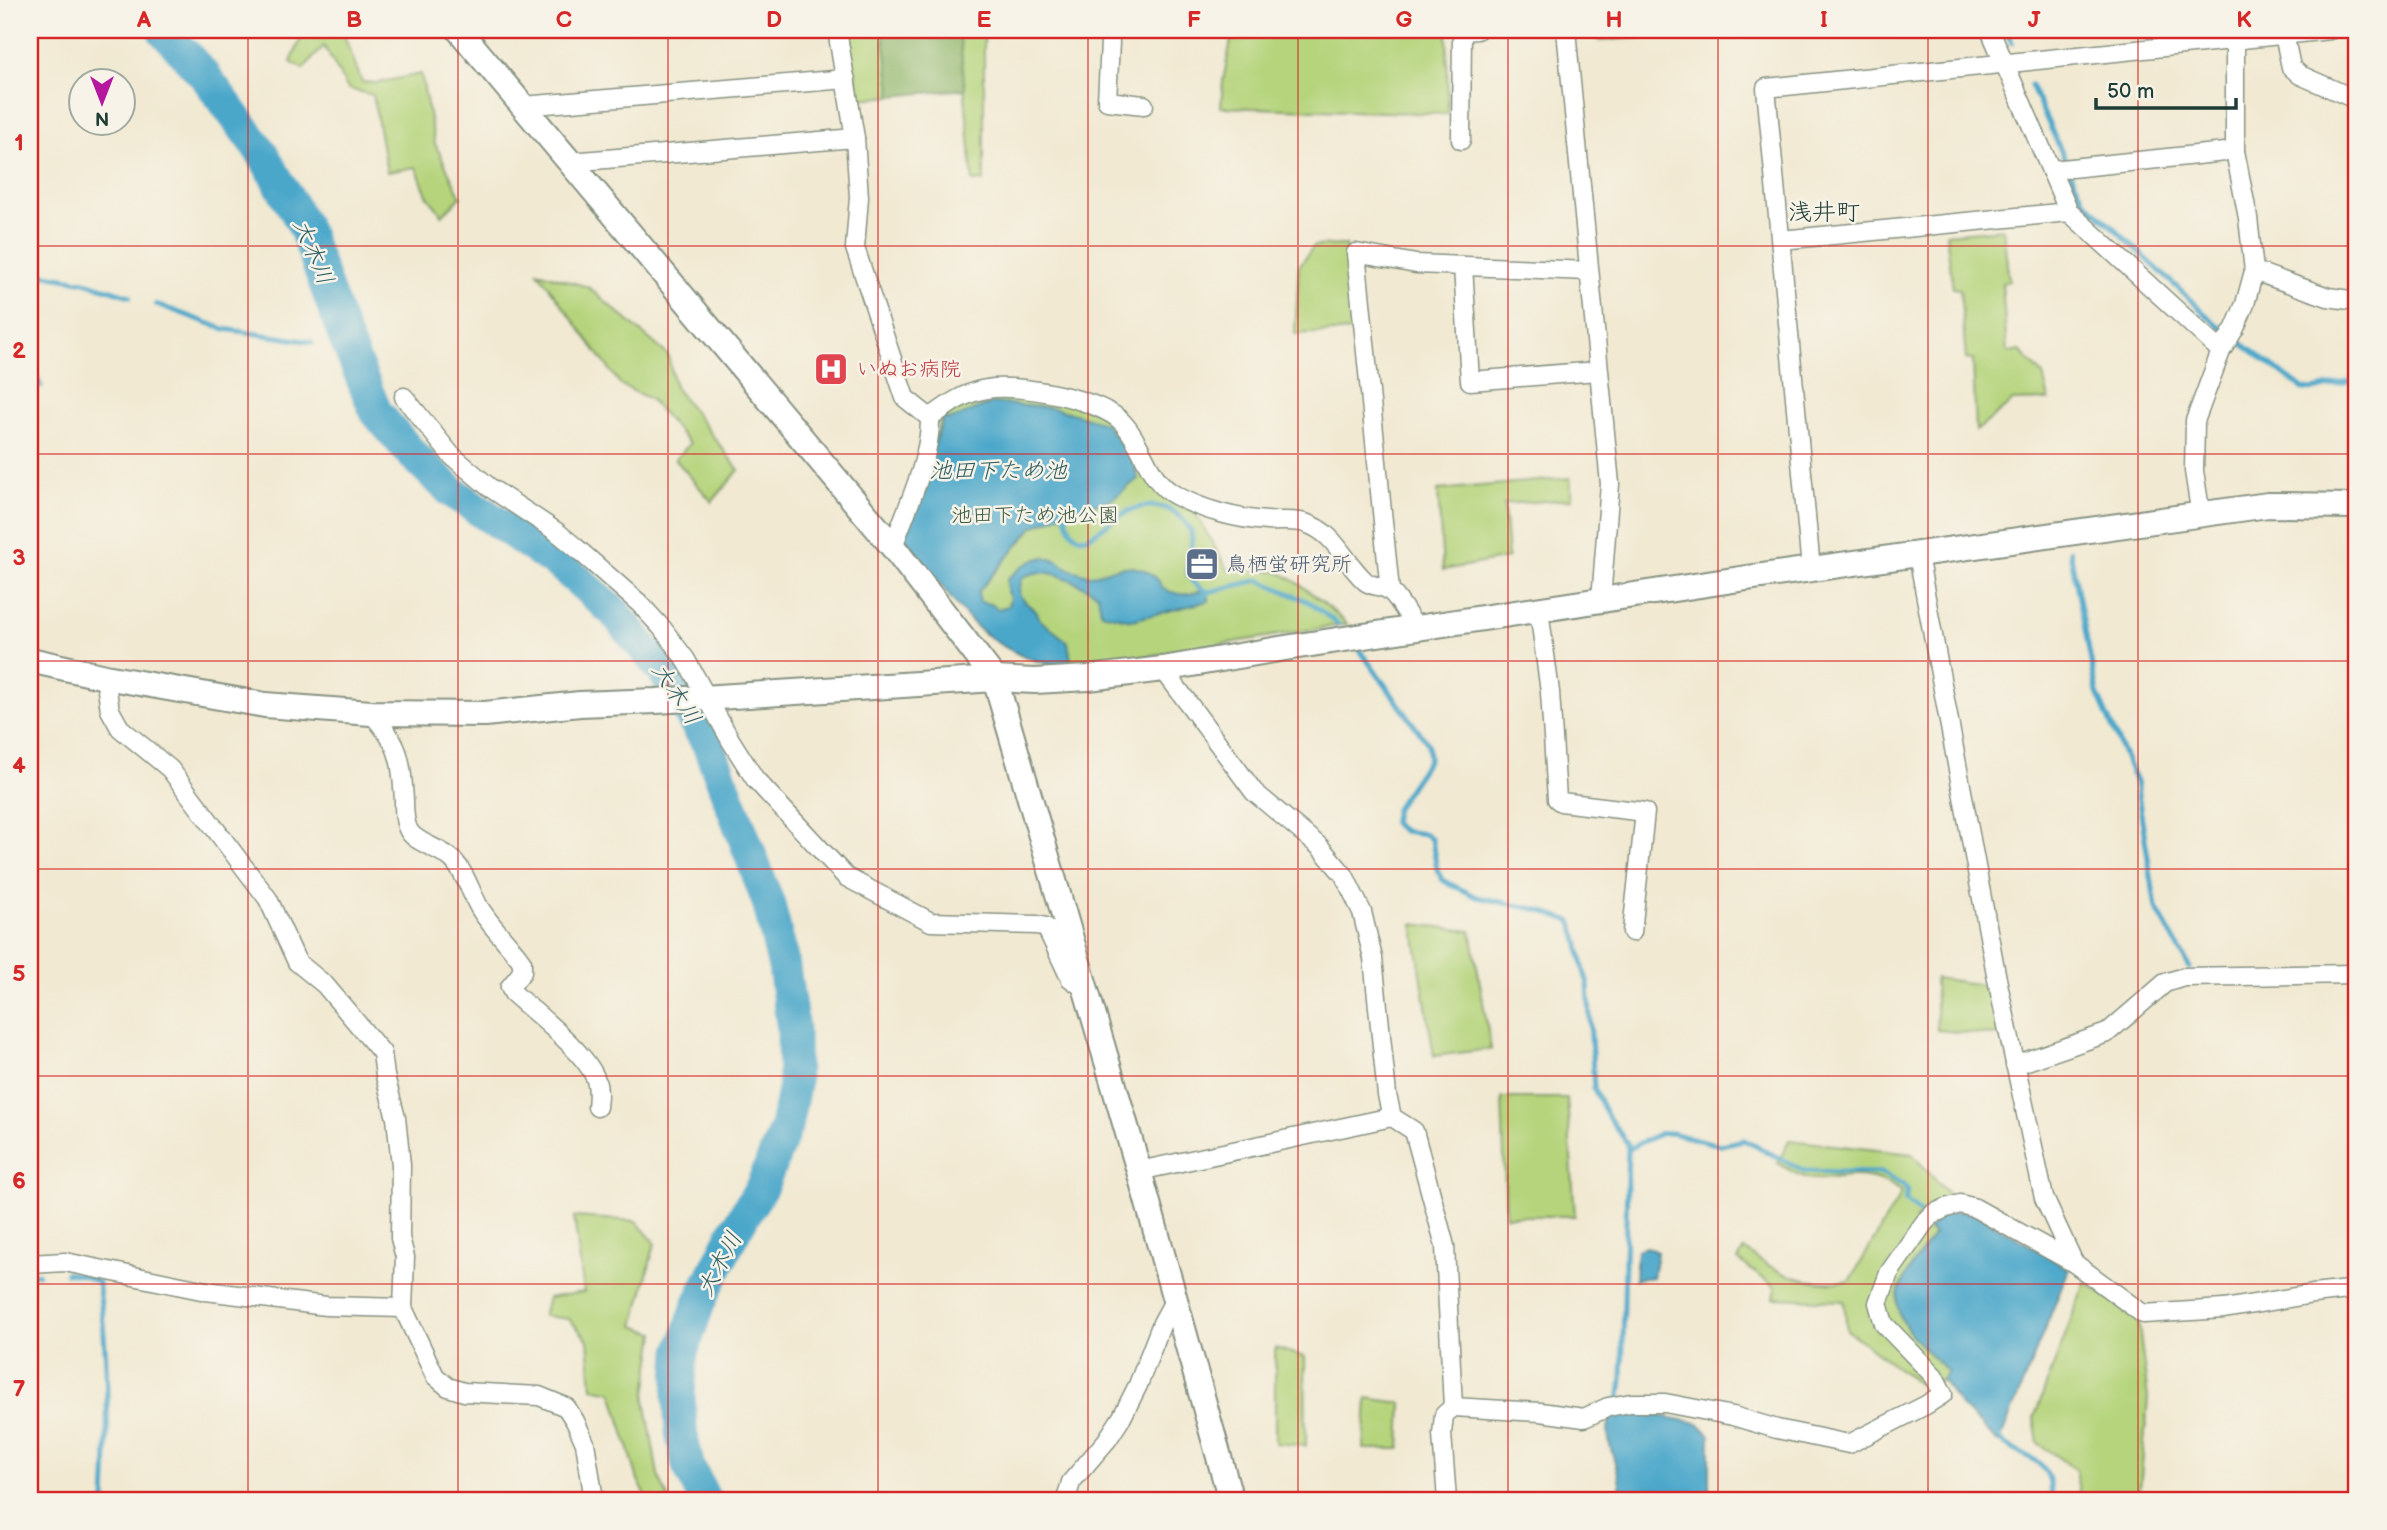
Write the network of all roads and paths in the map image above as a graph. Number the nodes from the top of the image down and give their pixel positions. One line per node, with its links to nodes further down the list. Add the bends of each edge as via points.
1 (459, 30): 13 (street)
2 (837, 30): 11 (street)
3 (1107, 30): 14 (street, via 1107,101)
4 (1477, 30): 16 (street, via 1462,31)
5 (1566, 30): 23 (street)
6 (1990, 30): 10 (street)
7 (2330, 30): 8 (street)
8 (2284, 32): 9 (street); 12 (street, via 2291,67)
9 (2234, 35): 10 (street); 17 (street)
10 (2007, 65): 19 (street); 21 (street, via 1766,88)
11 (846, 79): 13 (street); 15 (street)
12 (2357, 100)
13 (523, 106): 18 (street)
14 (1144, 106)
15 (855, 138): 18 (street); 29 (street, via 859,197 855,248 905,398)
16 (1461, 140)
17 (2235, 151): 19 (street); 24 (street)
18 (570, 162): 32 (street)
19 (2052, 170): 20 (street)
20 (2069, 212): 21 (street); 26 (street)
21 (1781, 240): 34 (street)
22 (1463, 266): 23 (street); 27 (street, via 1470,381); 35 (street, via 1416,264 1356,253)
23 (1588, 271): 27 (street)
24 (2254, 271): 25 (street, via 2328,297); 26 (street, via 2245,304)
25 (2357, 301)
26 (2224, 347): 31 (street, via 2195,421 2194,471)
27 (1598, 371): 36 (street, via 1610,484)
28 (404, 397): 43 (street, via 452,455 489,487 557,532 639,603 670,639)
29 (930, 418): 32 (street, via 922,465); 35 (street, via 956,399 987,388 1064,395 1106,409 1124,423 1152,472 1176,496 1220,513 1302,522 1321,530 1367,583)
30 (2357, 506): 31 (street, via 2268,505)
31 (2201, 516): 33 (street)
32 (892, 547): 42 (street)
33 (1917, 555): 34 (street); 48 (street)
34 (1811, 569): 36 (street)
35 (1390, 591): 38 (street)
36 (1601, 600): 37 (street)
37 (1539, 610): 38 (street); 45 (street, via 1557,799 1645,812)
38 (1417, 630): 40 (street)
39 (30, 660): 41 (street)
40 (1163, 670): 42 (street, via 1035,681); 50 (street, via 1254,792 1320,847 1344,875 1362,912 1373,958)
41 (105, 677): 44 (street, via 265,705); 56 (street, via 110,710 120,728 170,769 268,899 296,962 326,985 382,1054 401,1165)
42 (995, 679): 43 (street); 47 (street)
43 (703, 698): 44 (street, via 580,704 485,715); 47 (street, via 755,779 846,877 931,922 1046,928 1070,978)
44 (371, 713): 49 (street, via 397,749 408,830 462,870 480,909 522,962 522,971 510,987 513,993 574,1048 589,1068 596,1078)
45 (1632, 932)
46 (2357, 974): 48 (street, via 2184,977 2165,983 2107,1033)
47 (1085, 989): 51 (street)
48 (2015, 1065): 52 (street, via 2044,1198)
49 (597, 1107)
50 (1392, 1117): 51 (street); 57 (street, via 1414,1131 1446,1246)
51 (1139, 1171): 55 (street)
52 (2074, 1263): 54 (street, via 2143,1314 2224,1309); 57 (street, via 1975,1208 1960,1204 1928,1219 1889,1273 1878,1303 1884,1324 1934,1376 1943,1394 1849,1444 1665,1403 1608,1407 1584,1418)
53 (30, 1264): 56 (street, via 65,1262 206,1291 326,1306)
54 (2357, 1289)
55 (1175, 1299): 59 (street, via 1122,1417 1071,1482); 60 (street)
56 (402, 1308): 58 (street, via 435,1376 448,1387 539,1396 566,1407 585,1443)
57 (1454, 1407): 61 (street, via 1444,1415 1442,1434)
58 (594, 1500)
59 (1066, 1500)
60 (1231, 1500)
61 (1447, 1500)

